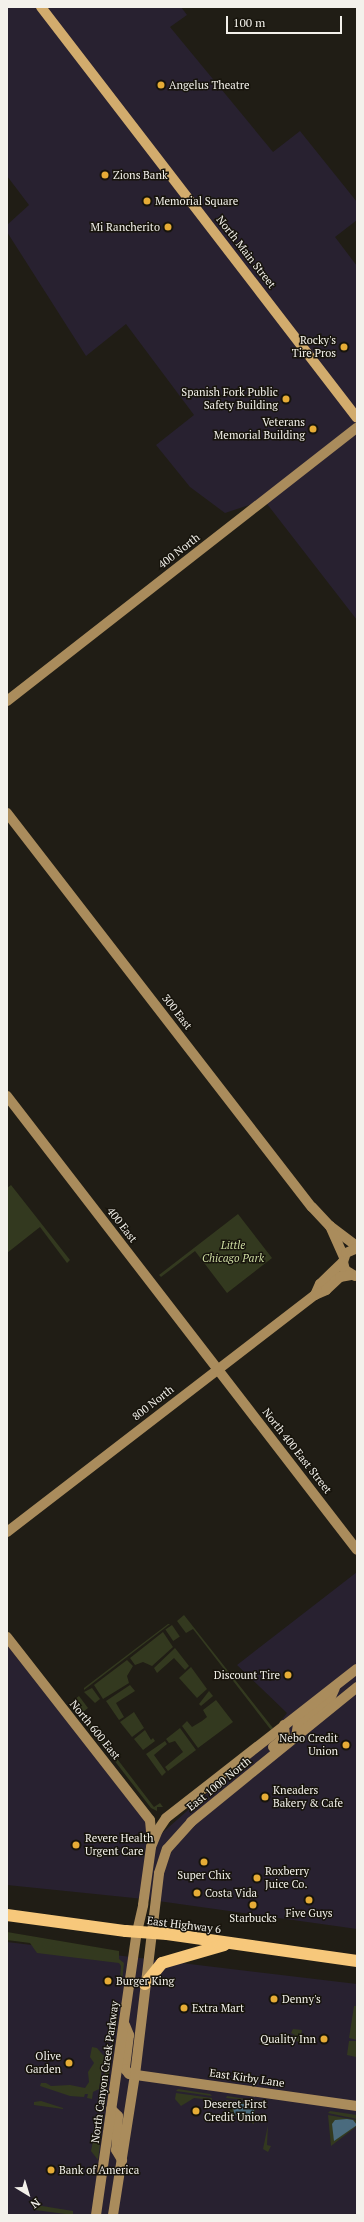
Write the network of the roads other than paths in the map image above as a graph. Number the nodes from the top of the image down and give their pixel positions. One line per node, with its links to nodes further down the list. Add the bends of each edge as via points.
1 (41, 7): 2 (main road, North Main Street)
2 (357, 418)
3 (357, 428): 4 (street, 400 North)
4 (12, 694): 5 (street, 400 North)
5 (7, 701)
6 (7, 813): 8 (street, 300 East, via 307,1201)
7 (7, 1096): 13 (street, 400 East)
8 (330, 1226): 9 (street, 300 East); 10 (street, 300 East)
9 (357, 1247): 10 (street, 800 North, via 350,1250)
10 (343, 1259): 11 (street, 300 East, via 345,1270); 12 (street, 800 North, via 320,1284)
11 (354, 1275): 12 (street, 800 North, via 340,1277 326,1290)
12 (315, 1295): 13 (street, 800 North)
13 (218, 1368): 14 (street, 800 North); 15 (street, North 400 East Street)
14 (7, 1532)
15 (357, 1550)
16 (7, 1637): 24 (street, North 600 East)
17 (357, 1669): 18 (street, East 1000 North)
18 (335, 1686): 20 (street, East 1000 North); 21 (street, via 330,1699 298,1726)
19 (357, 1687): 21 (street, East 1000 North)
20 (284, 1725): 22 (street, via 285,1737 260,1758); 23 (street, East 1000 North)
21 (296, 1737): 22 (street, East 1000 North)
22 (245, 1778): 28 (street, East 1000 North, via 191,1822 170,1844 159,1873)
23 (166, 1818): 24 (street); 25 (street, East 1000 North)
24 (150, 1820): 25 (street)
25 (152, 1842): 27 (street, East 1000 North)
26 (7, 1916): 27 (highway, East Highway 6)
27 (137, 1932): 28 (highway, East Highway 6); 32 (street, North Canyon Creek Parkway)
28 (153, 1933): 29 (highway, East Highway 6); 31 (street)
29 (229, 1944): 30 (highway, East Highway 6); 31 (highway, via 162,1963)
30 (357, 1961)
31 (145, 1984): 33 (street)
32 (124, 2023): 33 (street, via 129,2035 125,2069); 35 (street, North Canyon Creek Parkway)
33 (134, 2075): 34 (street, East Kirby Lane); 36 (street)
34 (357, 2106)
35 (111, 2110): 36 (street, via 118,2116 116,2150); 37 (street, North Canyon Creek Parkway)
36 (122, 2160): 38 (street)
37 (96, 2215)
38 (113, 2215)

